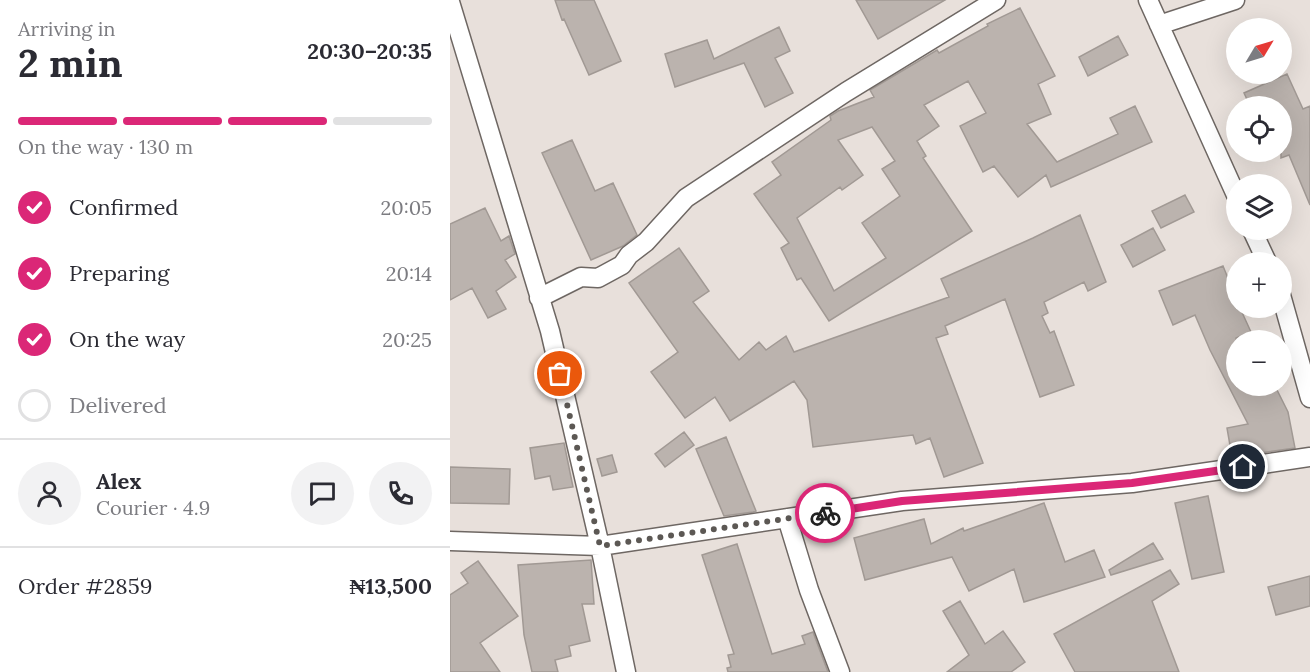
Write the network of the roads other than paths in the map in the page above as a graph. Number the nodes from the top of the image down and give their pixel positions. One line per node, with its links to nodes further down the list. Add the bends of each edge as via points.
1 (996, 0): 7 (street, via 846,92 686,198 622,265 598,278 581,277)
2 (1148, 0): 5 (street)
3 (1235, 0): 5 (street)
4 (450, 2): 7 (street)
5 (1159, 25): 6 (street)
6 (1226, 174)
7 (539, 297): 13 (street)
8 (1288, 318): 9 (street)
9 (1310, 398)
10 (1310, 457): 11 (street, via 1132,483 902,501)
11 (787, 519): 13 (street); 15 (street, via 808,590)
12 (450, 541): 13 (street)
13 (600, 546): 14 (street)
14 (626, 672)
15 (840, 672)

